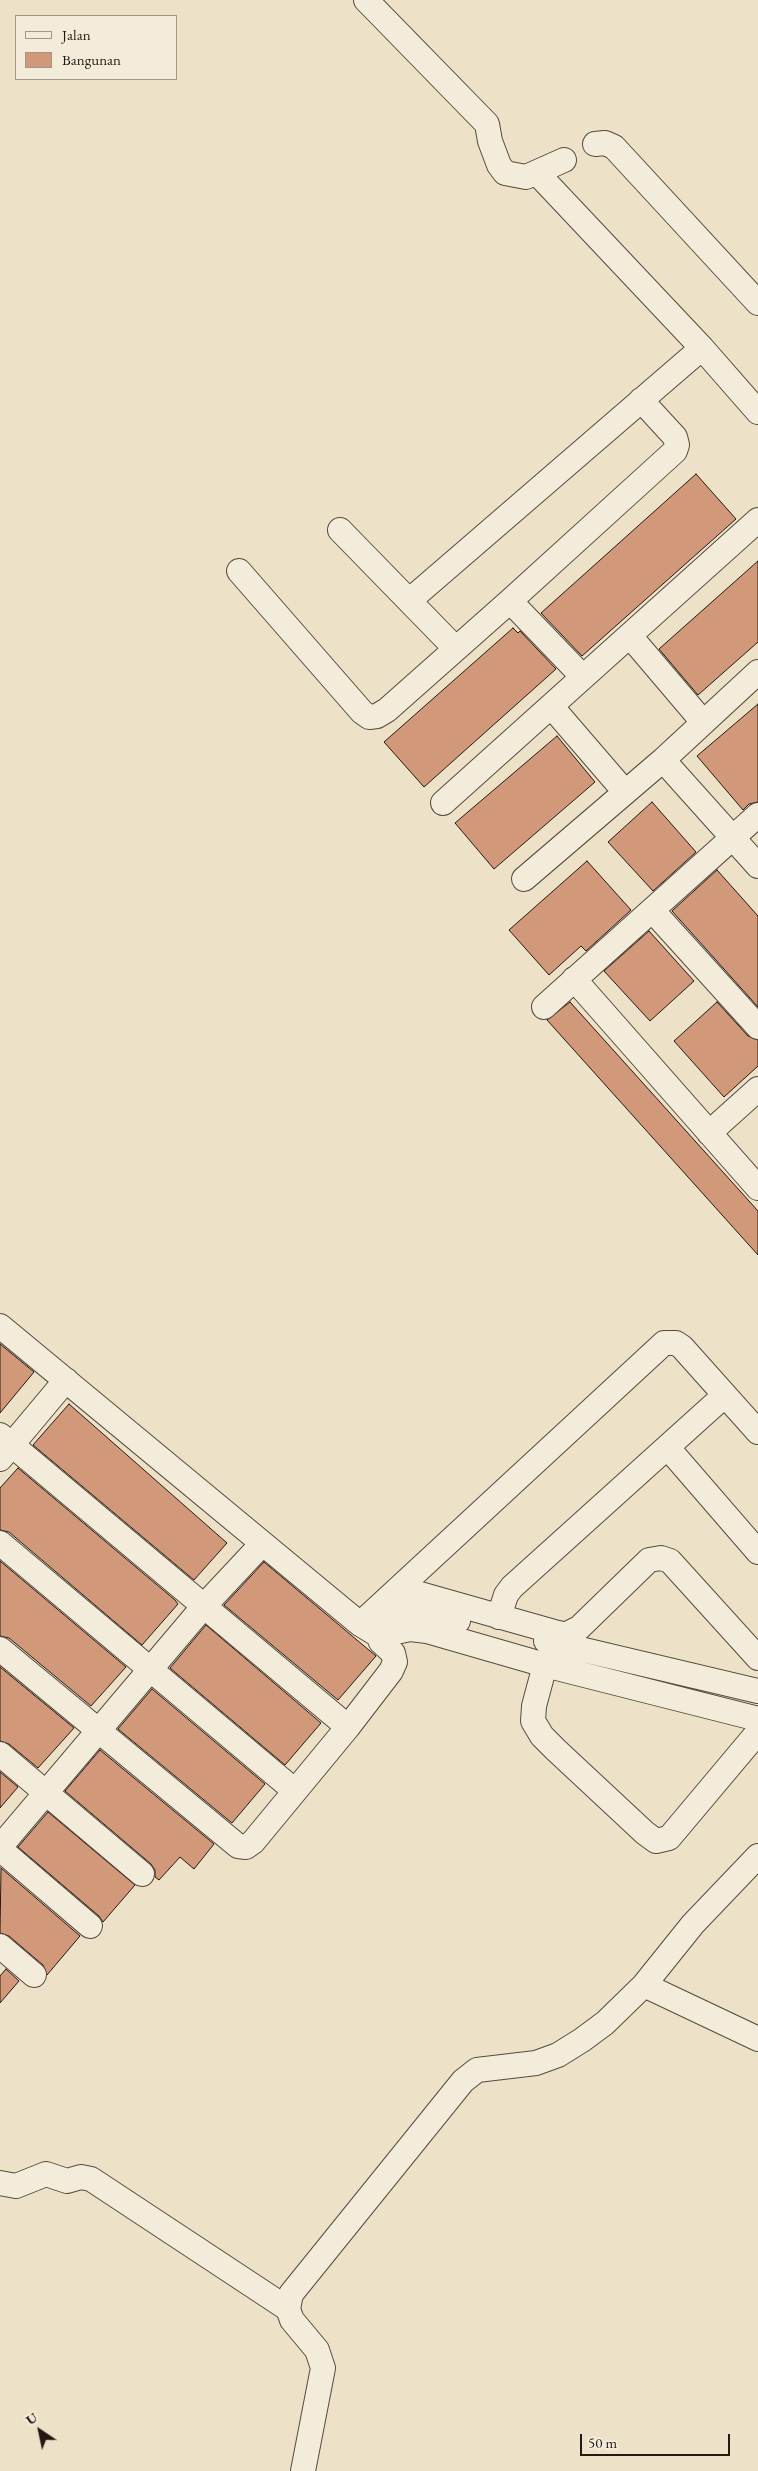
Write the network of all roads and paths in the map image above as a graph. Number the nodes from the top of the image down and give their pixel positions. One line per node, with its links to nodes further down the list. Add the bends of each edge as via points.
1 (366, 0): 4 (street, via 487,124 490,141 504,173 526,177)
2 (595, 144): 5 (street, via 614,147)
3 (564, 160): 4 (street)
4 (537, 173): 6 (street)
5 (758, 303)
6 (702, 348): 7 (street); 8 (street)
7 (641, 400): 12 (street); 13 (street, via 675,437 676,451)
8 (758, 412)
9 (758, 520): 14 (street)
10 (340, 530): 12 (street)
11 (239, 571): 15 (street, via 369,717 387,710)
12 (410, 600): 15 (street)
13 (510, 601): 15 (street); 17 (street)
14 (630, 636): 17 (street); 19 (street)
15 (455, 648)
16 (758, 672): 19 (street)
17 (583, 677): 18 (street)
18 (551, 706): 21 (street); 22 (street)
19 (703, 722): 20 (street)
20 (663, 760): 21 (street); 24 (street)
21 (625, 792): 26 (street)
22 (443, 803)
23 (758, 815): 24 (street)
24 (733, 838): 25 (street); 27 (street)
25 (758, 866)
26 (524, 879)
27 (652, 910): 28 (street); 30 (street)
28 (574, 979): 29 (street); 32 (street)
29 (544, 1007)
30 (758, 1027)
31 (758, 1089): 32 (street)
32 (709, 1133): 33 (street)
33 (758, 1188)
34 (0, 1326): 35 (street)
35 (66, 1380): 38 (street); 41 (street)
36 (725, 1394): 37 (street); 39 (street); 43 (street, via 682,1347 676,1343 664,1343)
37 (758, 1432)
38 (4, 1446): 44 (street)
39 (668, 1448): 42 (street); 45 (street, via 512,1587)
40 (0, 1543): 51 (street)
41 (262, 1544): 44 (street); 46 (street)
42 (758, 1552)
43 (399, 1588): 45 (street); 46 (street)
44 (204, 1606): 51 (street); 54 (street)
45 (499, 1617): 47 (street)
46 (371, 1633): 47 (street, via 390,1616 417,1611); 50 (street, via 410,1629 427,1631); 54 (street, via 393,1653 395,1662 392,1671)
47 (559, 1638): 49 (street, via 573,1633 649,1560 661,1558 670,1561); 50 (street); 52 (street)
48 (0, 1649): 55 (street)
49 (758, 1658)
50 (545, 1666): 53 (street); 56 (street, via 533,1721 542,1736 656,1841 669,1838)
51 (151, 1669): 55 (street); 58 (street)
52 (758, 1692)
53 (758, 1720)
54 (348, 1727): 58 (street)
55 (98, 1731): 58 (street, via 238,1846 246,1847 252,1842); 59 (street)
56 (758, 1732)
57 (0, 1754): 59 (street)
58 (295, 1791)
59 (46, 1793): 60 (street); 62 (street)
60 (0, 1848): 63 (street)
61 (758, 1856): 66 (street, via 693,1924)
62 (142, 1874)
63 (90, 1926)
64 (0, 1946): 65 (street)
65 (34, 1975)
66 (644, 1985): 67 (street); 69 (street, via 605,2023 558,2055 536,2063 477,2070 463,2081 291,2294)
67 (758, 2039)
68 (0, 2183): 69 (street, via 16,2186 46,2174 67,2181 87,2178)
69 (288, 2310): 70 (street, via 292,2320 317,2350 323,2368)
70 (303, 2471)

